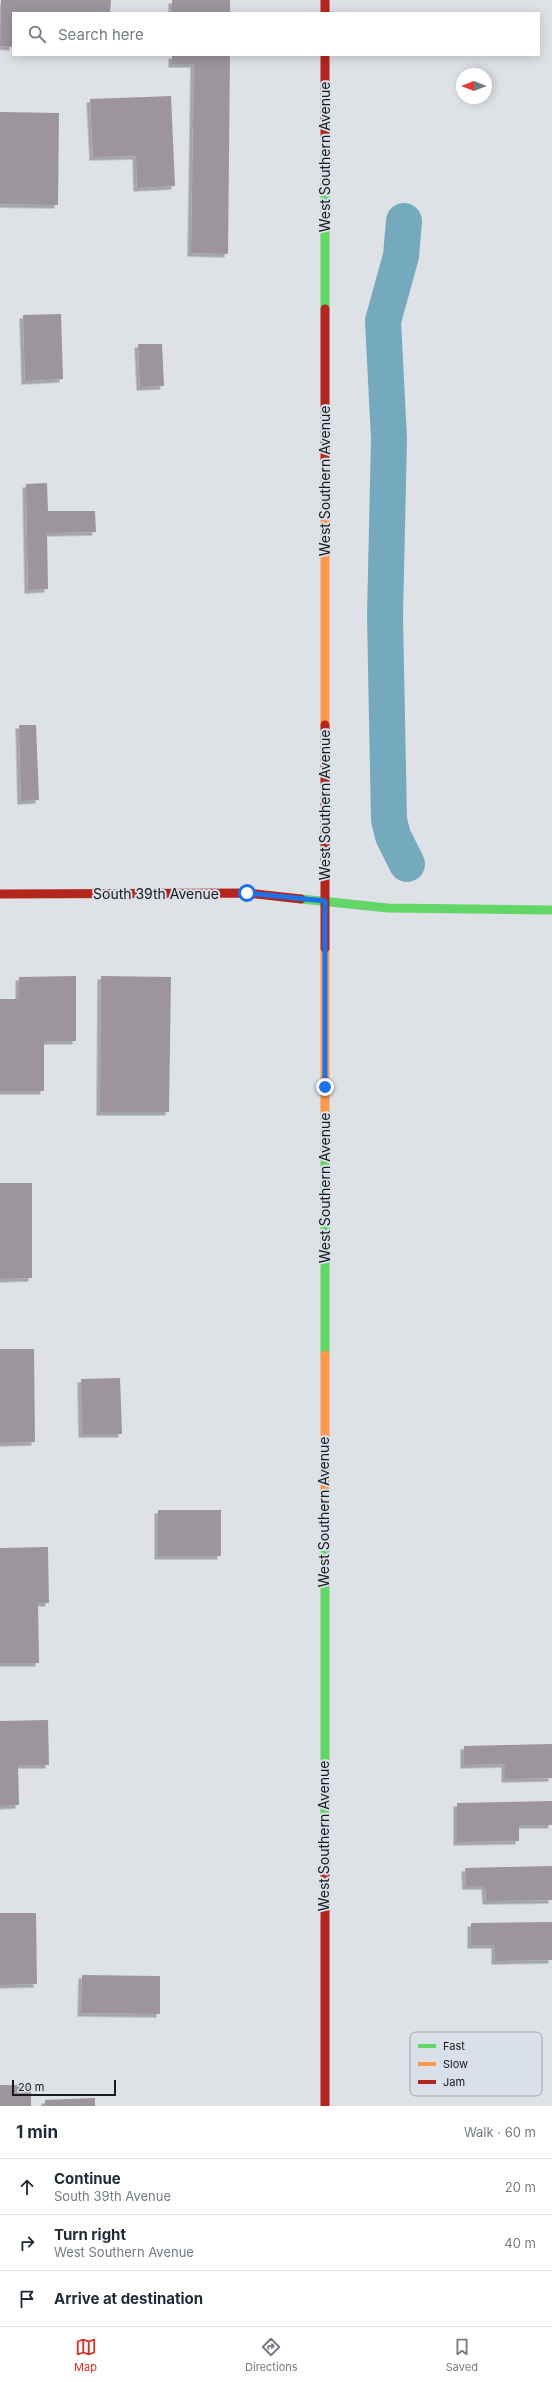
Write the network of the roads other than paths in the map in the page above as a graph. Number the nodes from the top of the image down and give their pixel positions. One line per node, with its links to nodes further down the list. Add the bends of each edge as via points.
1 (325, 0): 2 (main road)
2 (325, 12)
3 (325, 56): 5 (main road, West Southern Avenue)
4 (0, 894): 5 (main road, South 39th Avenue, via 247,893)
5 (325, 901): 6 (main road, South 39th Avenue, via 388,908); 7 (main road, West Southern Avenue)
6 (552, 910)
7 (325, 2106)

